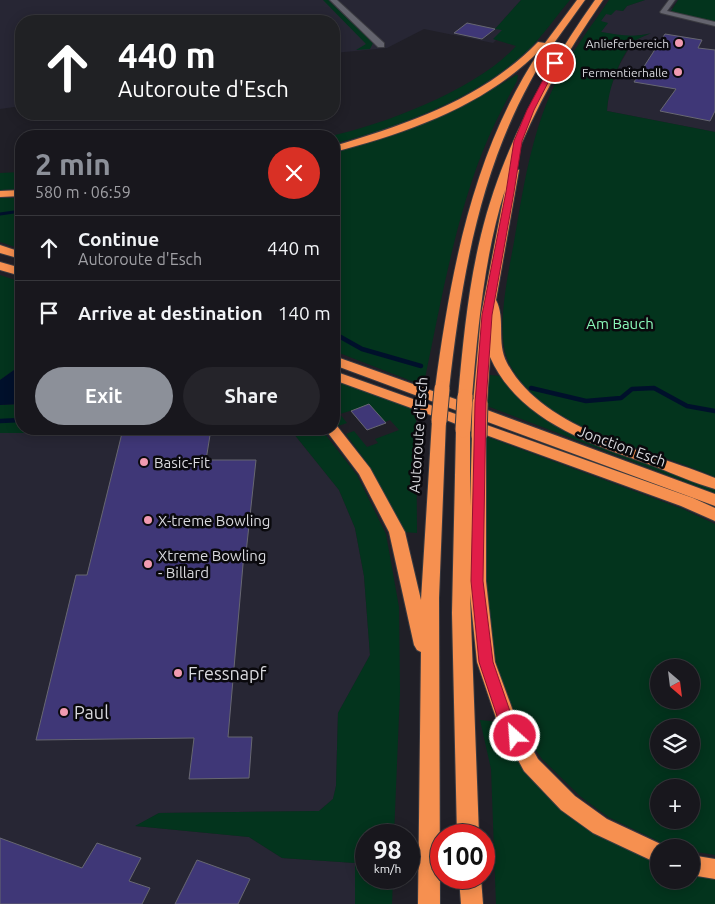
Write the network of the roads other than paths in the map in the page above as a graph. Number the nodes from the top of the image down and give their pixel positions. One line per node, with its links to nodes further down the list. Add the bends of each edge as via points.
1 (333, 0): 6 (street)
2 (581, 0): 8 (highway, via 566,12 530,56 482,91 412,124); 23 (highway, Autoroute d'Esch, bridge, via 525,82 492,156 462,256 439,421)
3 (599, 0): 7 (highway, via 555,63)
4 (672, 0): 5 (street, via 663,12)
5 (715, 24)
6 (381, 45)
7 (518, 141): 15 (highway); 18 (highway, bridge, via 498,193 473,311 464,397)
8 (340, 146)
9 (15, 193): 10 (highway)
10 (0, 194)
11 (0, 249): 12 (highway)
12 (15, 254)
13 (0, 266): 14 (highway)
14 (15, 271)
15 (490, 302): 18 (highway, bridge, via 480,403); 20 (highway, via 494,314 494,348 512,382 531,401 582,433)
16 (340, 362): 21 (highway, Jonction Esch)
17 (340, 376): 22 (highway)
18 (471, 433): 24 (highway, via 461,613); 25 (highway, via 477,581 486,662 507,722 531,765 568,803 600,826)
19 (337, 435): 23 (highway, via 366,472 397,532)
20 (715, 484)
21 (715, 500)
22 (715, 515)
23 (429, 674): 29 (highway, Autoroute d'Esch)
24 (468, 824)
25 (650, 850)
26 (700, 866): 27 (highway)
27 (715, 869)
28 (471, 889): 30 (highway)
29 (429, 904)
30 (472, 904)

